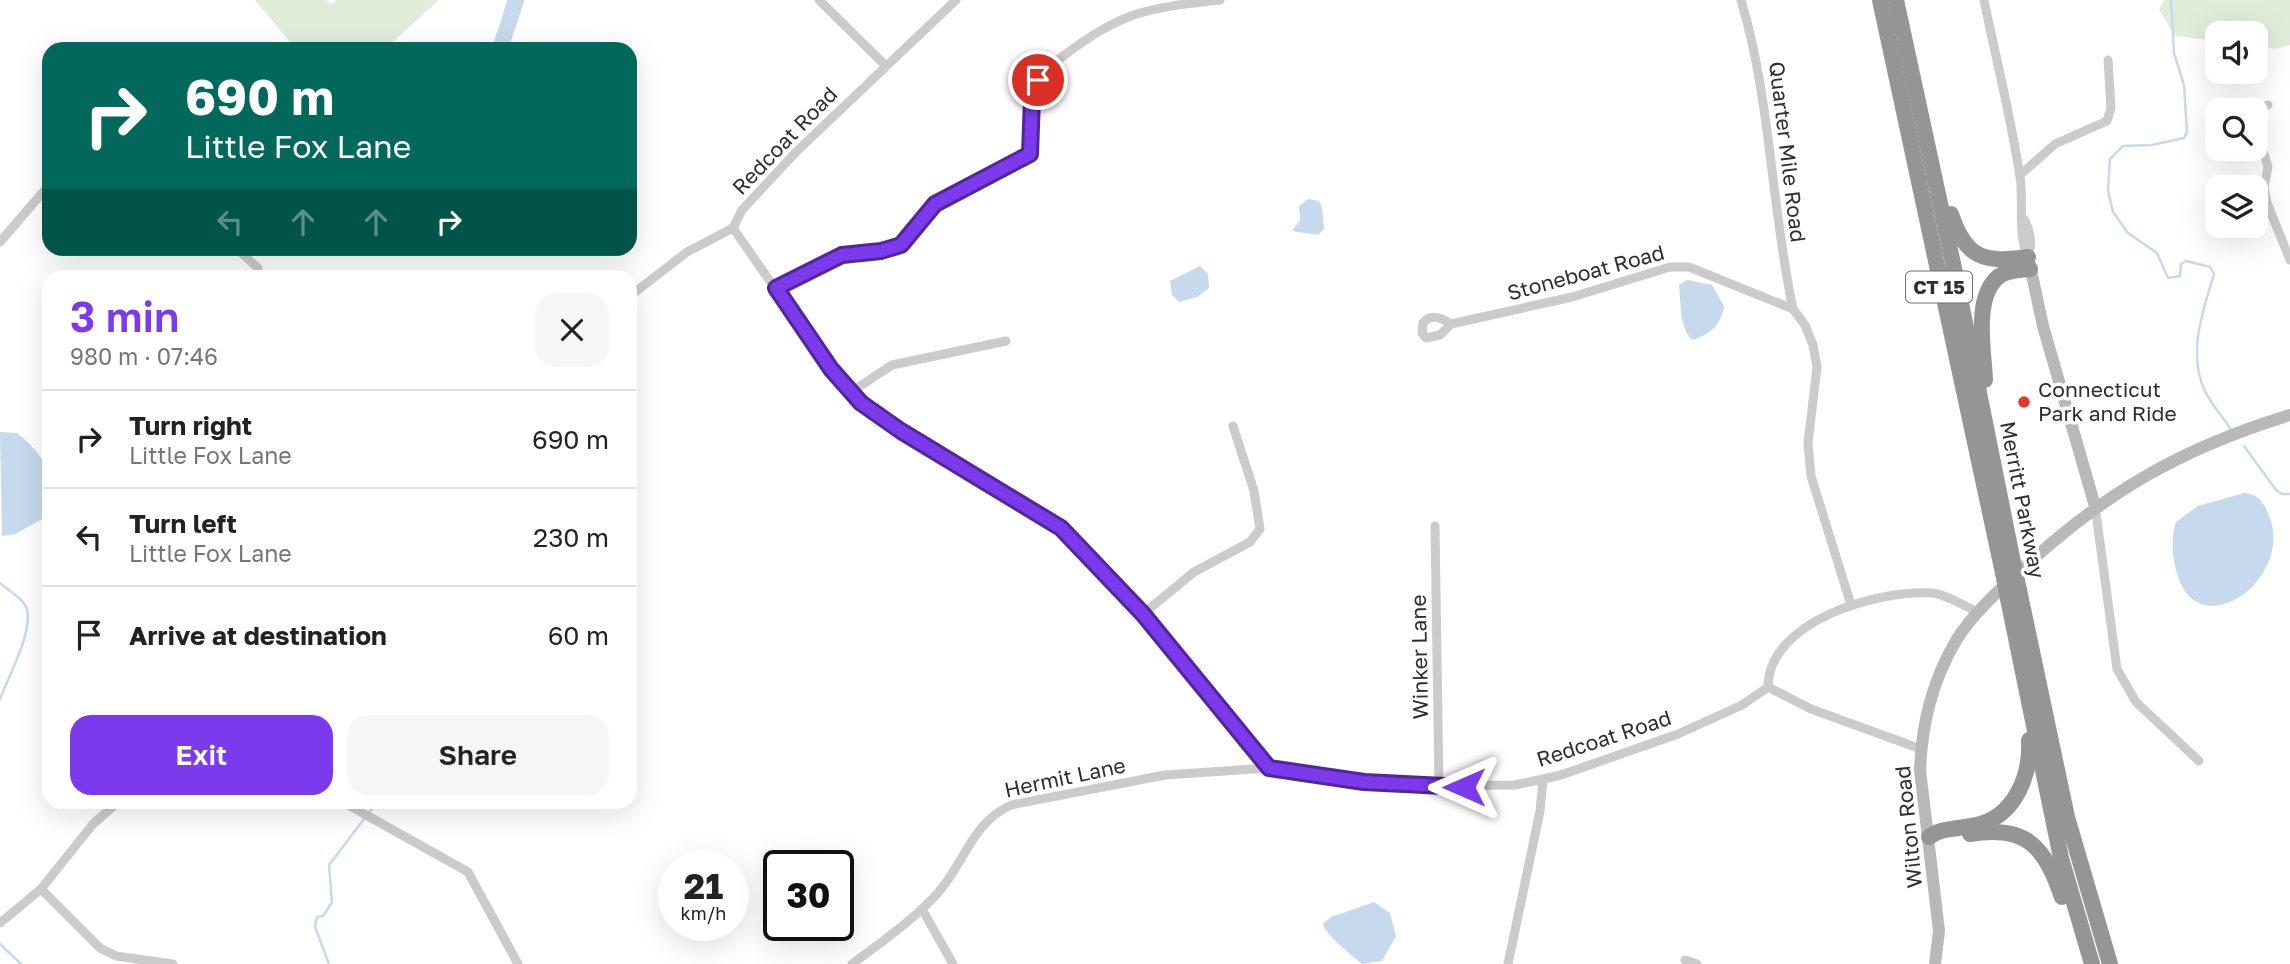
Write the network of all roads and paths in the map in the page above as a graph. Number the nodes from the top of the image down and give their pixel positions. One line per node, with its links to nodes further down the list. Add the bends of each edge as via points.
1 (819, 0): 10 (street)
2 (956, 0): 10 (street, Redcoat Road)
3 (1220, 0): 20 (street, via 1154,7 1101,29 1038,80 1032,98 1030,154 935,204 901,245 842,255)
4 (1741, 0): 22 (street, Quarter Mile Road, via 1757,56)
5 (1880, 0): 31 (highway, Merritt Parkway / CT 15)
6 (1896, 0): 8 (highway, Merritt Parkway / CT 15)
7 (1984, 0): 12 (street)
8 (1908, 55): 18 (highway, via 1944,195 1965,246 1992,260); 28 (highway, Merritt Parkway / CT 15)
9 (2108, 60): 12 (street, via 2111,108 2107,121 2055,144)
10 (885, 65): 14 (street, Redcoat Road, via 742,210)
11 (2266, 161): 17 (street, via 2264,188)
12 (2020, 175): 18 (street, via 2022,230)
13 (42, 192): 15 (street)
14 (733, 228): 20 (street, Redcoat Road); 21 (street, via 687,252)
15 (0, 242)
16 (245, 256): 19 (street)
17 (2290, 260)
18 (2029, 263): 28 (highway, via 1999,276 1984,305 1985,390); 29 (main road)
19 (258, 268)
20 (776, 288): 25 (street, Redcoat Road)
21 (637, 291)
22 (1793, 309): 23 (street, Stoneboat Road, via 1689,267 1670,267 1572,297); 33 (street, via 1805,325 1817,367 1808,443 1811,476)
23 (1451, 324)
24 (1006, 341): 25 (street, via 892,365)
25 (851, 392): 35 (street, Redcoat Road, via 901,431 1061,528)
26 (2290, 415): 29 (main road, Wilton Road, via 2159,467)
27 (1233, 426): 35 (street, via 1260,529 1250,542 1194,572)
28 (1993, 463): 31 (highway, Merritt Parkway / CT 15)
29 (2095, 506): 34 (main road, Wilton Road); 39 (street, via 2117,669 2136,702)
30 (1436, 526): 42 (street, Winker Lane)
31 (2009, 570): 32 (highway, Merritt Parkway / CT 15, bridge)
32 (2014, 594): 36 (highway, Merritt Parkway / CT 15); 59 (highway, Merritt Parkway / CT 15, via 2070,829)
33 (1851, 605): 34 (street, via 1934,593); 37 (street, via 1826,615 1791,640 1770,666)
34 (1978, 612): 38 (main road, Wilton Road, via 1938,676 1925,714)
35 (1143, 614): 40 (street, Redcoat Road)
36 (2020, 657): 45 (highway, via 2030,750 2029,770 2021,789 1995,817 1980,825); 58 (highway, Merritt Parkway / CT 15, via 2061,858)
37 (1768, 687): 38 (street, via 1811,709); 41 (street, Redcoat Road, via 1703,724)
38 (1921, 749): 45 (main road, Wilton Road)
39 (2199, 761)
40 (1269, 768): 42 (street, Redcoat Road, via 1312,777); 47 (street, Hermit Lane, via 1165,775 1011,805 981,826 947,882)
41 (1543, 780): 42 (street, Redcoat Road); 54 (street)
42 (1439, 788)
43 (110, 809): 46 (street)
44 (353, 809): 51 (street, via 468,872)
45 (1929, 837): 56 (main road, Wilton Road, via 1939,931); 57 (highway, via 2002,831 2033,844 2054,877)
46 (41, 889): 48 (street); 50 (street, via 100,948 116,956)
47 (922, 909): 52 (street, Hermit Lane); 53 (street)
48 (0, 923)
49 (1685, 960): 55 (street)
50 (173, 964)
51 (518, 964)
52 (852, 964)
53 (953, 964)
54 (1508, 964)
55 (1697, 964)
56 (1935, 964)
57 (2085, 964)
58 (2092, 964)
59 (2110, 964)

